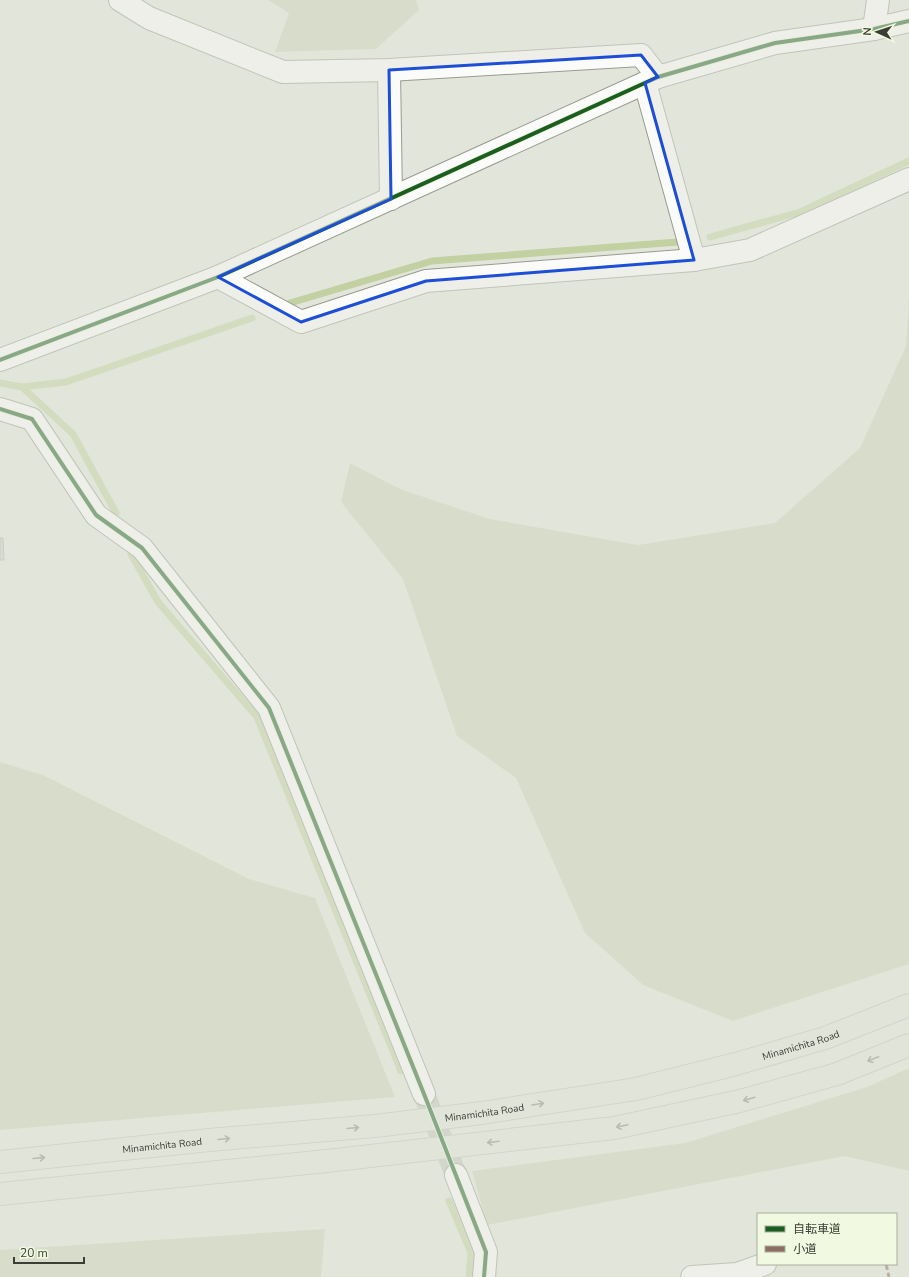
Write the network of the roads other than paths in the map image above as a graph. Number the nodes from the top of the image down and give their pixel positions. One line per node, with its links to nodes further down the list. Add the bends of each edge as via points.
1 (120, 0): 5 (street, via 149,18 283,72)
2 (878, 0): 4 (street)
3 (909, 21): 4 (street)
4 (874, 29): 6 (street, via 775,42)
5 (389, 70): 6 (street, via 641,55); 8 (street)
6 (652, 80): 8 (street); 9 (street)
7 (909, 179): 9 (street, via 750,250)
8 (391, 199): 10 (street)
9 (694, 260): 10 (street, via 426,281 301,322)
10 (218, 277): 11 (street)
11 (0, 360)
12 (0, 409): 15 (street, via 32,420 96,515 142,548 269,708)
13 (909, 1005): 16 (highway, Minamichita Road, one-way to 13, via 376,1126 482,1113 636,1089 825,1038)
14 (909, 1045): 18 (highway, one-way to 18, via 836,1074 740,1101 614,1128 320,1162)
15 (424, 1094)
16 (0, 1162)
17 (456, 1176): 20 (street, via 486,1252)
18 (0, 1194)
19 (762, 1265): 21 (street, via 737,1274)
20 (484, 1277)
21 (692, 1277)

